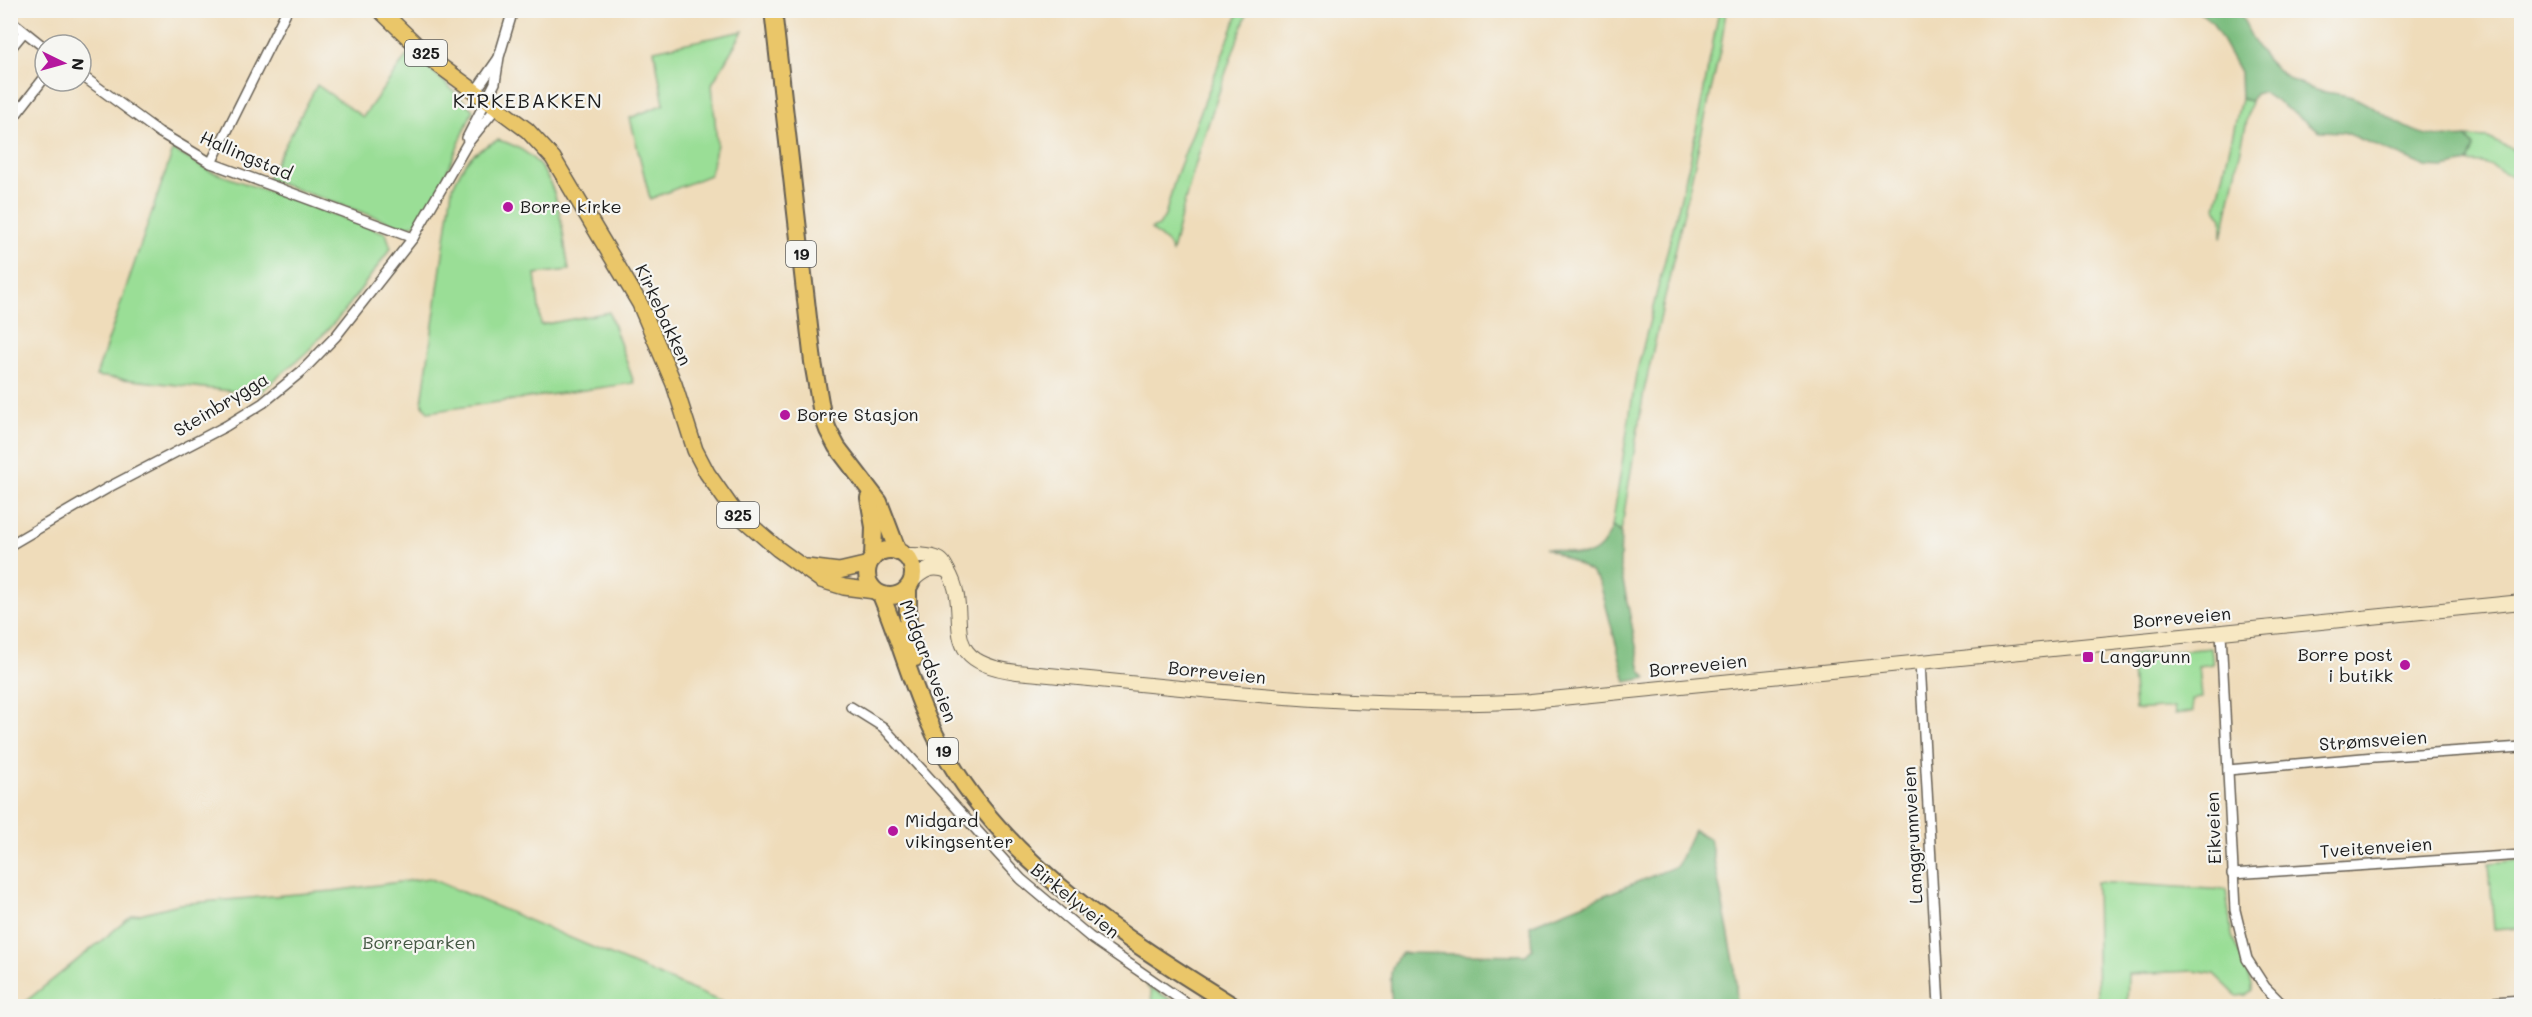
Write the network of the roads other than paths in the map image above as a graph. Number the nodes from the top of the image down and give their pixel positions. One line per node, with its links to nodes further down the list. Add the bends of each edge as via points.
1 (287, 10): 14 (street)
2 (381, 10): 12 (main road, 325, via 432,60)
3 (513, 10): 9 (street)
4 (772, 10): 16 (highway, 19, via 822,414 837,447)
5 (10, 20): 6 (street)
6 (24, 32): 7 (street); 8 (street)
7 (33, 39)
8 (10, 49)
9 (500, 57): 12 (street, Steinbrygga); 12 (street, via 495,83)
10 (93, 84): 14 (street, Hallingstad, via 159,132)
11 (33, 92): 13 (street)
12 (486, 100): 15 (street, Steinbrygga, via 463,152); 20 (main road, Kirkebakken / 325, via 527,130 554,158 618,264 658,342 695,450 719,493 752,527)
13 (10, 122)
14 (211, 163): 15 (street, Hallingstad)
15 (413, 238): 17 (street, Steinbrygga, via 336,336 303,371 263,403)
16 (865, 485): 18 (highway, 19, via 879,502); 19 (highway, 19, via 874,527)
17 (10, 545)
18 (901, 553): 19 (highway, via 885,551); 21 (main road, via 935,556); 22 (highway, 19, via 912,565)
19 (871, 561): 20 (main road, Kirkebakken / 325, via 839,571); 23 (highway, 19, via 868,579)
20 (798, 564): 23 (main road, Kirkebakken / 325, via 821,580)
21 (948, 571): 22 (main road, via 939,567 925,569); 26 (main road, Borreveien, via 955,585 961,640 972,656 989,667 1217,691 1327,701 1491,703)
22 (910, 584): 23 (highway, via 895,596); 32 (highway, Midgardsveien / 19, via 910,639 932,707 979,790)
23 (878, 593): 32 (highway, Midgardsveien / 19, via 921,705 952,767 1000,830 1038,869)
24 (2522, 602): 25 (main road, Borreveien)
25 (2221, 633): 26 (main road, Borreveien); 29 (street, Eikveien)
26 (1920, 662): 36 (street, Langgrunnveien)
27 (851, 707): 34 (street, Birkelyveien, via 883,727 1020,879 1090,937)
28 (2522, 747): 29 (street, Strømsveien)
29 (2228, 770): 31 (street, Eikveien)
30 (2522, 855): 31 (street, Tveitenveien)
31 (2232, 874): 37 (street, Eikveien, via 2235,910 2247,959 2265,987)
32 (1053, 878): 35 (highway, Midgardsveien / 19, via 1143,948)
33 (2522, 1000): 38 (street)
34 (1190, 1006)
35 (1233, 1006)
36 (1939, 1006)
37 (2284, 1006)
38 (2438, 1006)

